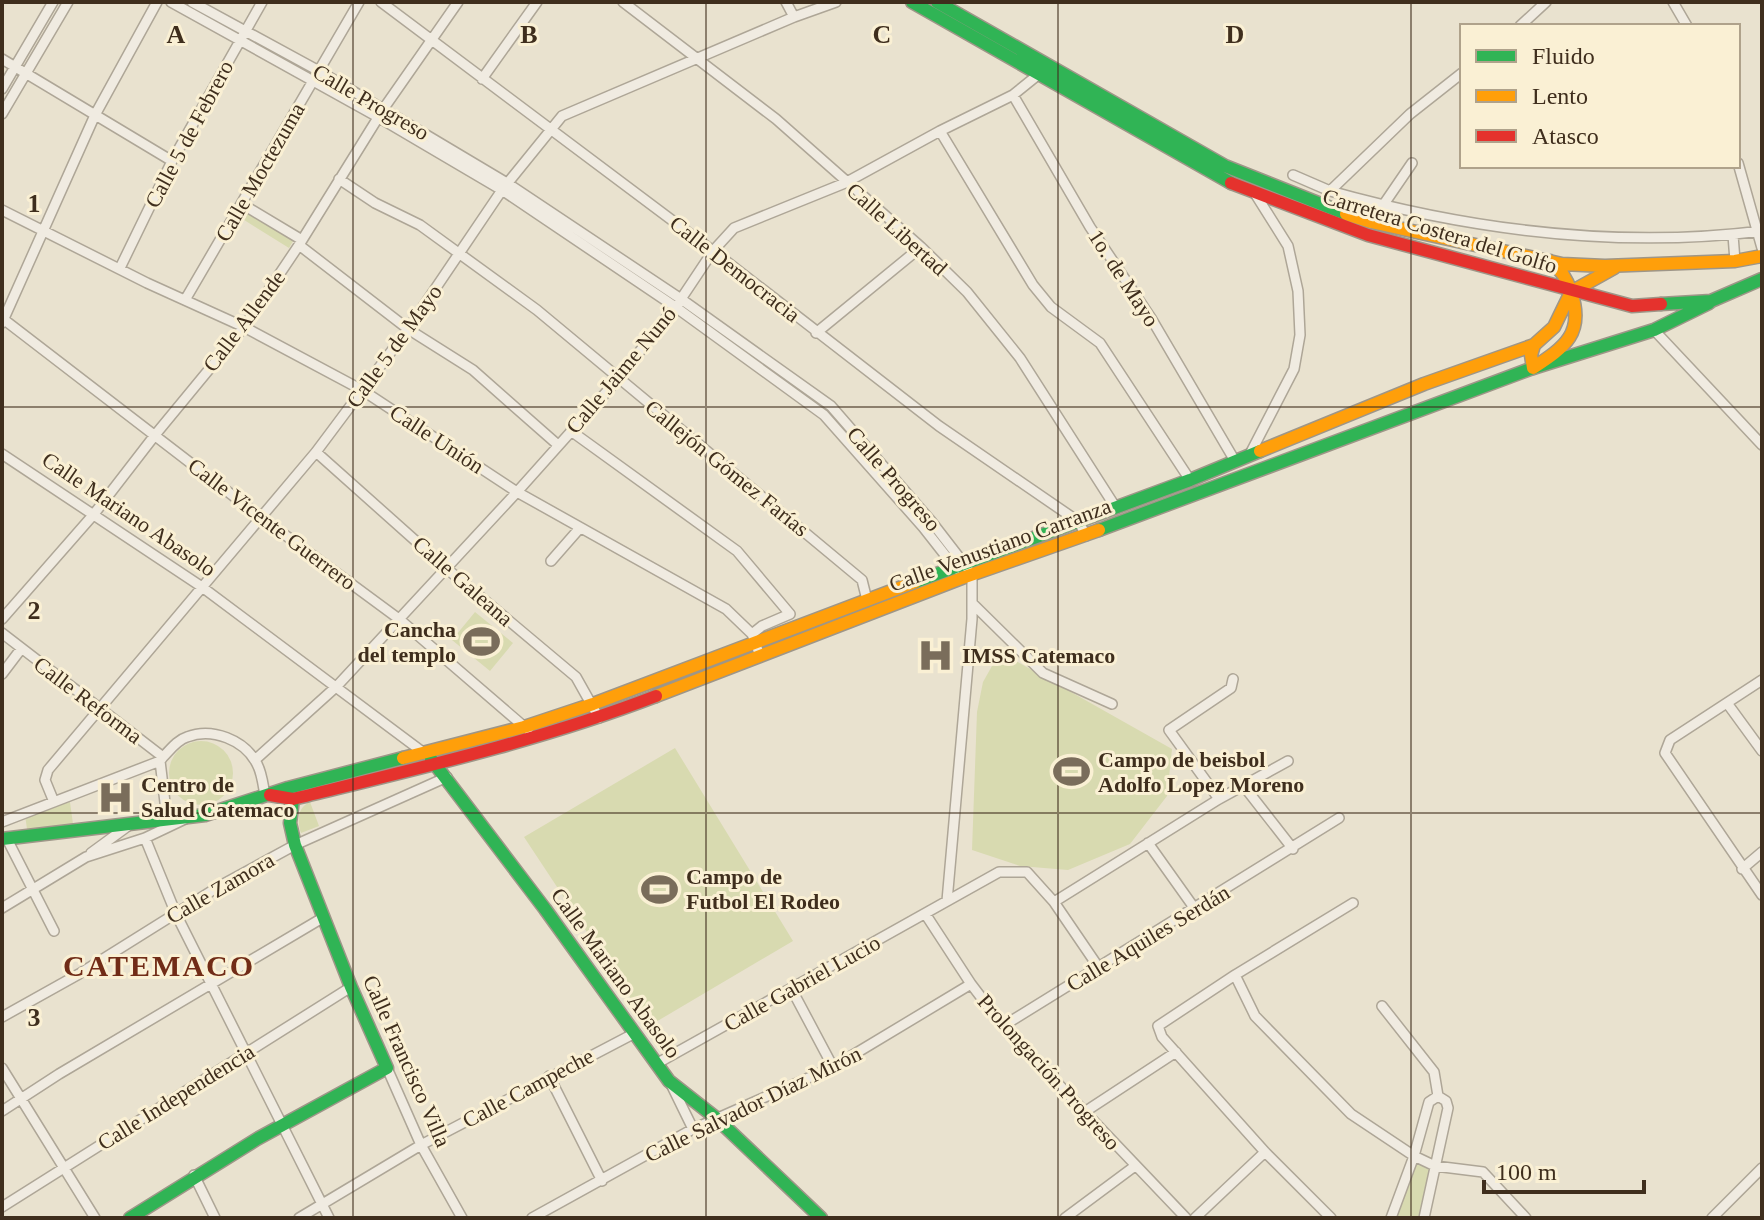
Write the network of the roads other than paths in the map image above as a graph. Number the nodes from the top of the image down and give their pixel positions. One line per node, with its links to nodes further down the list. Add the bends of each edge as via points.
1 (53, 2): 25 (street)
2 (68, 2): 28 (street)
3 (157, 2): 36 (street)
4 (171, 2): 21 (street, Calle Progreso)
5 (192, 2): 21 (street, Calle Progreso)
6 (262, 2): 21 (street, Calle 5 de Febrero)
7 (359, 2): 27 (street, Calle Moctezuma)
8 (381, 2): 22 (street, Calle Democracia)
9 (458, 2): 22 (street, Calle Allende)
10 (537, 2): 30 (street)
11 (786, 2): 18 (street)
12 (836, 2): 18 (street, Calle 5 de Mayo)
13 (912, 2): 26 (main road, Carretera Costera del Golfo)
14 (937, 2): 26 (main road, Carretera Costera del Golfo)
15 (1546, 2): 19 (street)
16 (1673, 2): 20 (street)
17 (625, 3): 23 (street, Calle Libertad)
18 (794, 17): 23 (street, Calle 5 de Mayo)
19 (1522, 24)
20 (1686, 24)
21 (242, 36): 27 (street, Calle Progreso); 31 (street, Calle Progreso); 39 (street, Calle 5 de Febrero)
22 (432, 43): 30 (street, Calle Democracia); 34 (street, Calle Allende)
23 (699, 58): 37 (street, Calle 5 de Mayo, via 562,116); 44 (street, Calle Libertad)
24 (2, 59): 25 (street)
25 (14, 67): 28 (street); 32 (street)
26 (1041, 70): 33 (street, Calle Jaime Nunó); 47 (main road, Carretera Costera del Golfo, via 1185,159); 51 (main road, Carretera Costera del Golfo, via 1225,166)
27 (319, 71): 31 (street, Calle Moctezuma); 34 (street, Calle Progreso)
28 (25, 75): 35 (street); 36 (street)
29 (1460, 75): 46 (street)
30 (482, 79): 37 (street, Calle Democracia)
31 (313, 80): 34 (street, Calle Progreso); 48 (street, Calle Moctezuma)
32 (2, 89)
33 (1013, 95): 38 (street, Calle Jaime Nunó); 86 (street, 1o. de Mayo)
34 (381, 113): 43 (street, Calle Allende); 45 (street, Calle Progreso)
35 (2, 114)
36 (95, 115): 39 (street); 53 (street)
37 (551, 130): 45 (street, Calle 5 de Mayo); 58 (street, Calle Democracia)
38 (940, 131): 44 (street, Calle Jaime Nunó); 87 (street, via 1033,285 1051,307 1100,343)
39 (172, 161): 64 (street, Calle 5 de Febrero)
40 (1412, 163): 49 (street)
41 (1740, 168): 52 (street)
42 (1293, 175): 46 (street)
43 (339, 179): 55 (street, Calle Allende); 59 (street, Callejón Gómez Farías)
44 (845, 183): 56 (street, Calle Libertad); 58 (street, Calle Jaime Nunó, via 734,228)
45 (504, 186): 59 (street, Calle 5 de Mayo); 69 (street, Calle Progreso)
46 (1330, 191): 49 (street)
47 (1254, 192): 51 (main road, Carretera Costera del Golfo); 85 (street, via 1288,246 1300,335 1294,369)
48 (242, 204): 55 (street); 67 (street, Calle Moctezuma)
49 (1382, 206): 51 (street); 54 (street, via 1550,233 1634,239)
50 (2, 210): 53 (street, Calle Unión)
51 (1370, 228): 61 (main road, Carretera Costera del Golfo); 66 (main road, Carretera Costera del Golfo)
52 (1760, 231): 54 (street); 57 (street)
53 (43, 232): 64 (street, Calle Unión); 70 (street)
54 (1733, 235): 62 (street)
55 (301, 243): 71 (street, Calle Allende); 72 (street)
56 (921, 247): 74 (street); 89 (street, Calle Libertad, via 967,292 1020,358)
57 (1762, 248)
58 (713, 251): 69 (street, Calle Jaime Nunó); 74 (street, Calle Democracia)
59 (461, 253): 72 (street, Calle 5 de Mayo); 77 (street, Callejón Gómez Farías)
60 (1762, 256): 62 (main road, Carretera Costera del Golfo)
61 (1550, 261): 63 (main road, Carretera Costera del Golfo); 66 (main road, via 1559,267)
62 (1735, 261): 63 (main road, Carretera Costera del Golfo)
63 (1622, 265): 66 (main road)
64 (120, 268): 67 (street, Calle Unión)
65 (1762, 279): 68 (main road, Carretera Costera del Golfo)
66 (1571, 292): 68 (main road, Carretera Costera del Golfo, via 1632,306); 75 (main road, via 1554,327); 76 (main road, via 1579,314 1576,326 1562,348)
67 (185, 300): 71 (street, Calle Unión)
68 (1711, 301): 73 (main road, Calle Venustiano Carranza)
69 (677, 303): 77 (street, Calle Jaime Nunó); 97 (street, Calle Progreso, via 828,411 931,521)
70 (3, 320): 80 (street, Calle Vicente Guerrero)
71 (244, 327): 78 (street, Calle Unión); 80 (street, Calle Allende)
72 (408, 329): 78 (street, Calle 5 de Mayo); 81 (street, via 473,370)
73 (1654, 330): 76 (main road, Calle Venustiano Carranza); 82 (street)
74 (816, 333): 92 (street, Calle Democracia)
75 (1534, 345): 76 (main road); 85 (main road, Calle Venustiano Carranza)
76 (1533, 368): 94 (main road, Calle Venustiano Carranza)
77 (618, 379): 79 (street, Calle Jaime Nunó); 99 (street, Callejón Gómez Farías, via 862,580)
78 (362, 390): 83 (street, Calle 5 de Mayo); 88 (street, Calle Unión)
79 (571, 431): 81 (street, Calle Jaime Nunó); 104 (street, via 737,551 790,614 762,626)
80 (155, 435): 90 (street, Calle Allende); 91 (street, Calle Vicente Guerrero)
81 (558, 445): 88 (street, Calle Jaime Nunó)
82 (1762, 445)
83 (316, 452): 91 (street, Calle 5 de Mayo); 96 (street, Calle Galeana)
84 (2, 454): 90 (street, Calle Mariano Abasolo)
85 (1250, 454): 86 (main road, Calle Venustiano Carranza)
86 (1235, 461): 87 (main road, Calle Venustiano Carranza)
87 (1190, 480): 89 (main road, Calle Venustiano Carranza)
88 (517, 492): 93 (street, Calle Unión); 96 (street, Calle Jaime Nunó)
89 (1116, 508): 92 (main road, Calle Venustiano Carranza)
90 (94, 514): 98 (street, Calle Mariano Abasolo); 101 (street, Calle Allende)
91 (262, 518): 98 (street, Calle 5 de Mayo); 102 (street, Calle Vicente Guerrero)
92 (1079, 522): 94 (street, Calle Democracia); 97 (main road, Calle Venustiano Carranza)
93 (579, 529): 95 (street); 104 (street, Calle Unión, via 726,609)
94 (1086, 536): 97 (main road, Calle Venustiano Carranza)
95 (551, 561)
96 (446, 568): 102 (street, Calle Jaime Nunó); 112 (street, Calle Galeana, via 576,677)
97 (963, 572): 99 (main road, Calle Venustiano Carranza); 100 (street, Calle Progreso); 106 (main road, Calle Venustiano Carranza)
98 (202, 587): 110 (street, Calle Mariano Abasolo); 114 (street, Calle 5 de Mayo)
99 (867, 600): 104 (main road, Calle Venustiano Carranza)
100 (973, 604): 113 (street, via 1043,673); 145 (street)
101 (2, 619)
102 (399, 619): 110 (street, Calle Jaime Nunó); 116 (street, Calle Vicente Guerrero)
103 (2, 633): 105 (street, Calle Reforma)
104 (753, 637): 106 (street, Calle Unión); 112 (main road, Calle Venustiano Carranza)
105 (21, 649): 107 (street); 114 (street, Calle Reforma)
106 (760, 656): 115 (main road, Calle Venustiano Carranza)
107 (2, 674)
108 (1762, 680): 111 (street)
109 (1232, 684): 128 (street, via 1169,730)
110 (337, 686): 119 (street, Calle Mariano Abasolo); 121 (street, Calle Jaime Nunó)
111 (1727, 703): 118 (street); 142 (street, via 1670,740 1665,753)
112 (593, 704): 115 (street, Calle Galeana); 116 (main road, Calle Venustiano Carranza)
113 (1112, 704)
114 (99, 710): 120 (street, Calle Reforma); 129 (street, Calle 5 de Mayo, via 48,770 45,780)
115 (599, 718): 117 (main road, Calle Venustiano Carranza)
116 (524, 727): 117 (street, Calle Vicente Guerrero); 119 (main road, Calle Venustiano Carranza)
117 (535, 737): 123 (main road, Calle Venustiano Carranza)
118 (1762, 751)
119 (424, 753): 123 (main road, Calle Mariano Abasolo); 126 (main road, Calle Venustiano Carranza)
120 (162, 759): 121 (street, via 184,738 215,734 240,744); 129 (street); 132 (street, Calle Reforma)
121 (255, 760): 127 (street)
122 (1288, 761): 125 (street)
123 (437, 764): 124 (main road, Calle Mariano Abasolo); 126 (main road, Calle Venustiano Carranza)
124 (447, 777): 138 (street, Calle Zamora); 163 (main road, Calle Mariano Abasolo)
125 (1243, 785): 128 (street); 139 (street)
126 (290, 793): 127 (main road); 138 (main road, Calle Francisco Villa)
127 (265, 795): 130 (main road)
128 (1219, 799): 137 (street)
129 (54, 802): 133 (street)
130 (191, 817): 132 (main road); 135 (street)
131 (1339, 818): 139 (street, Calle Aquiles Serdán)
132 (167, 819): 134 (main road)
133 (2, 822)
134 (129, 824): 136 (main road); 141 (street)
135 (145, 838): 141 (street); 150 (street)
136 (5, 839): 143 (street)
137 (1148, 843): 146 (street); 149 (street)
138 (295, 845): 150 (street, Calle Zamora); 152 (main road, Calle Francisco Villa)
139 (1293, 849): 149 (street, Calle Aquiles Serdán)
140 (1762, 852): 142 (street)
141 (86, 857): 143 (street)
142 (1742, 869): 144 (street)
143 (32, 890): 148 (street); 153 (street)
144 (1762, 895)
145 (947, 901): 146 (street, Calle Gabriel Lucio, via 999,872 1027,872); 151 (street, Calle Gabriel Lucio)
146 (1054, 902): 154 (street)
147 (1353, 903): 155 (street)
148 (2, 908)
149 (1195, 909): 154 (street, Calle Aquiles Serdán)
150 (176, 914): 156 (street); 161 (street, Calle Zamora)
151 (926, 915): 157 (street, Prolongación Progreso); 159 (street, Calle Gabriel Lucio)
152 (324, 917): 156 (street); 158 (main road, Calle Francisco Villa)
153 (54, 931)
154 (1099, 968): 162 (street, Calle Aquiles Serdán)
155 (1235, 975): 164 (street, via 1158,1026); 181 (street, via 1255,1016 1325,1089 1351,1114)
156 (211, 983): 165 (street); 173 (street)
157 (971, 984): 162 (street, Prolongación Progreso); 167 (street, Calle Salvador Díaz Mirón)
158 (351, 987): 165 (street, Calle Independencia); 169 (main road, Calle Francisco Villa)
159 (791, 988): 166 (street, Calle Gabriel Lucio); 167 (street)
160 (1382, 1006): 172 (street, via 1434,1072)
161 (2, 1017)
162 (1003, 1026): 175 (street, Prolongación Progreso)
163 (635, 1033): 166 (main road, Calle Mariano Abasolo); 170 (street, Calle Campeche)
164 (1176, 1052): 175 (street); 180 (street)
165 (247, 1053): 177 (street); 184 (street, Calle Independencia)
166 (656, 1064): 171 (main road, Calle Mariano Abasolo)
167 (833, 1067): 176 (street, Calle Salvador Díaz Mirón)
168 (2, 1068): 173 (street)
169 (387, 1068): 177 (main road); 179 (street, Calle Francisco Villa)
170 (549, 1076): 179 (street, Calle Campeche); 187 (street)
171 (669, 1081): 176 (main road, Calle Mariano Abasolo); 178 (street)
172 (1438, 1096): 181 (street, via 1429,1102); 183 (street, via 1448,1108)
173 (21, 1099): 174 (street); 184 (street)
174 (2, 1111)
175 (1083, 1113): 182 (street, Prolongación Progreso)
176 (716, 1118): 178 (street, Calle Salvador Díaz Mirón); 197 (main road, Calle Mariano Abasolo)
177 (283, 1123): 186 (main road); 188 (street)
178 (693, 1129): 187 (street, Calle Salvador Díaz Mirón)
179 (421, 1145): 188 (street, Calle Campeche); 195 (street, Calle Francisco Villa)
180 (1265, 1152): 200 (street); 201 (street)
181 (1414, 1156): 183 (street); 202 (street)
182 (1135, 1166): 198 (street); 199 (street, Prolongación Progreso)
183 (1435, 1166): 203 (street); 204 (street, via 1483,1172)
184 (63, 1168): 189 (street, Calle Independencia); 190 (street)
185 (1762, 1168): 205 (street)
186 (194, 1175): 191 (main road); 192 (street)
187 (602, 1181): 196 (street, Calle Salvador Díaz Mirón)
188 (322, 1204): 193 (street, Calle Campeche); 194 (street)
189 (2, 1207)
190 (95, 1218)
191 (130, 1218)
192 (215, 1218)
193 (299, 1218)
194 (329, 1218)
195 (462, 1218)
196 (532, 1218)
197 (821, 1218)
198 (1065, 1218)
199 (1186, 1218)
200 (1195, 1218)
201 (1331, 1218)
202 (1391, 1218)
203 (1424, 1218)
204 (1526, 1218)
205 (1712, 1218)

